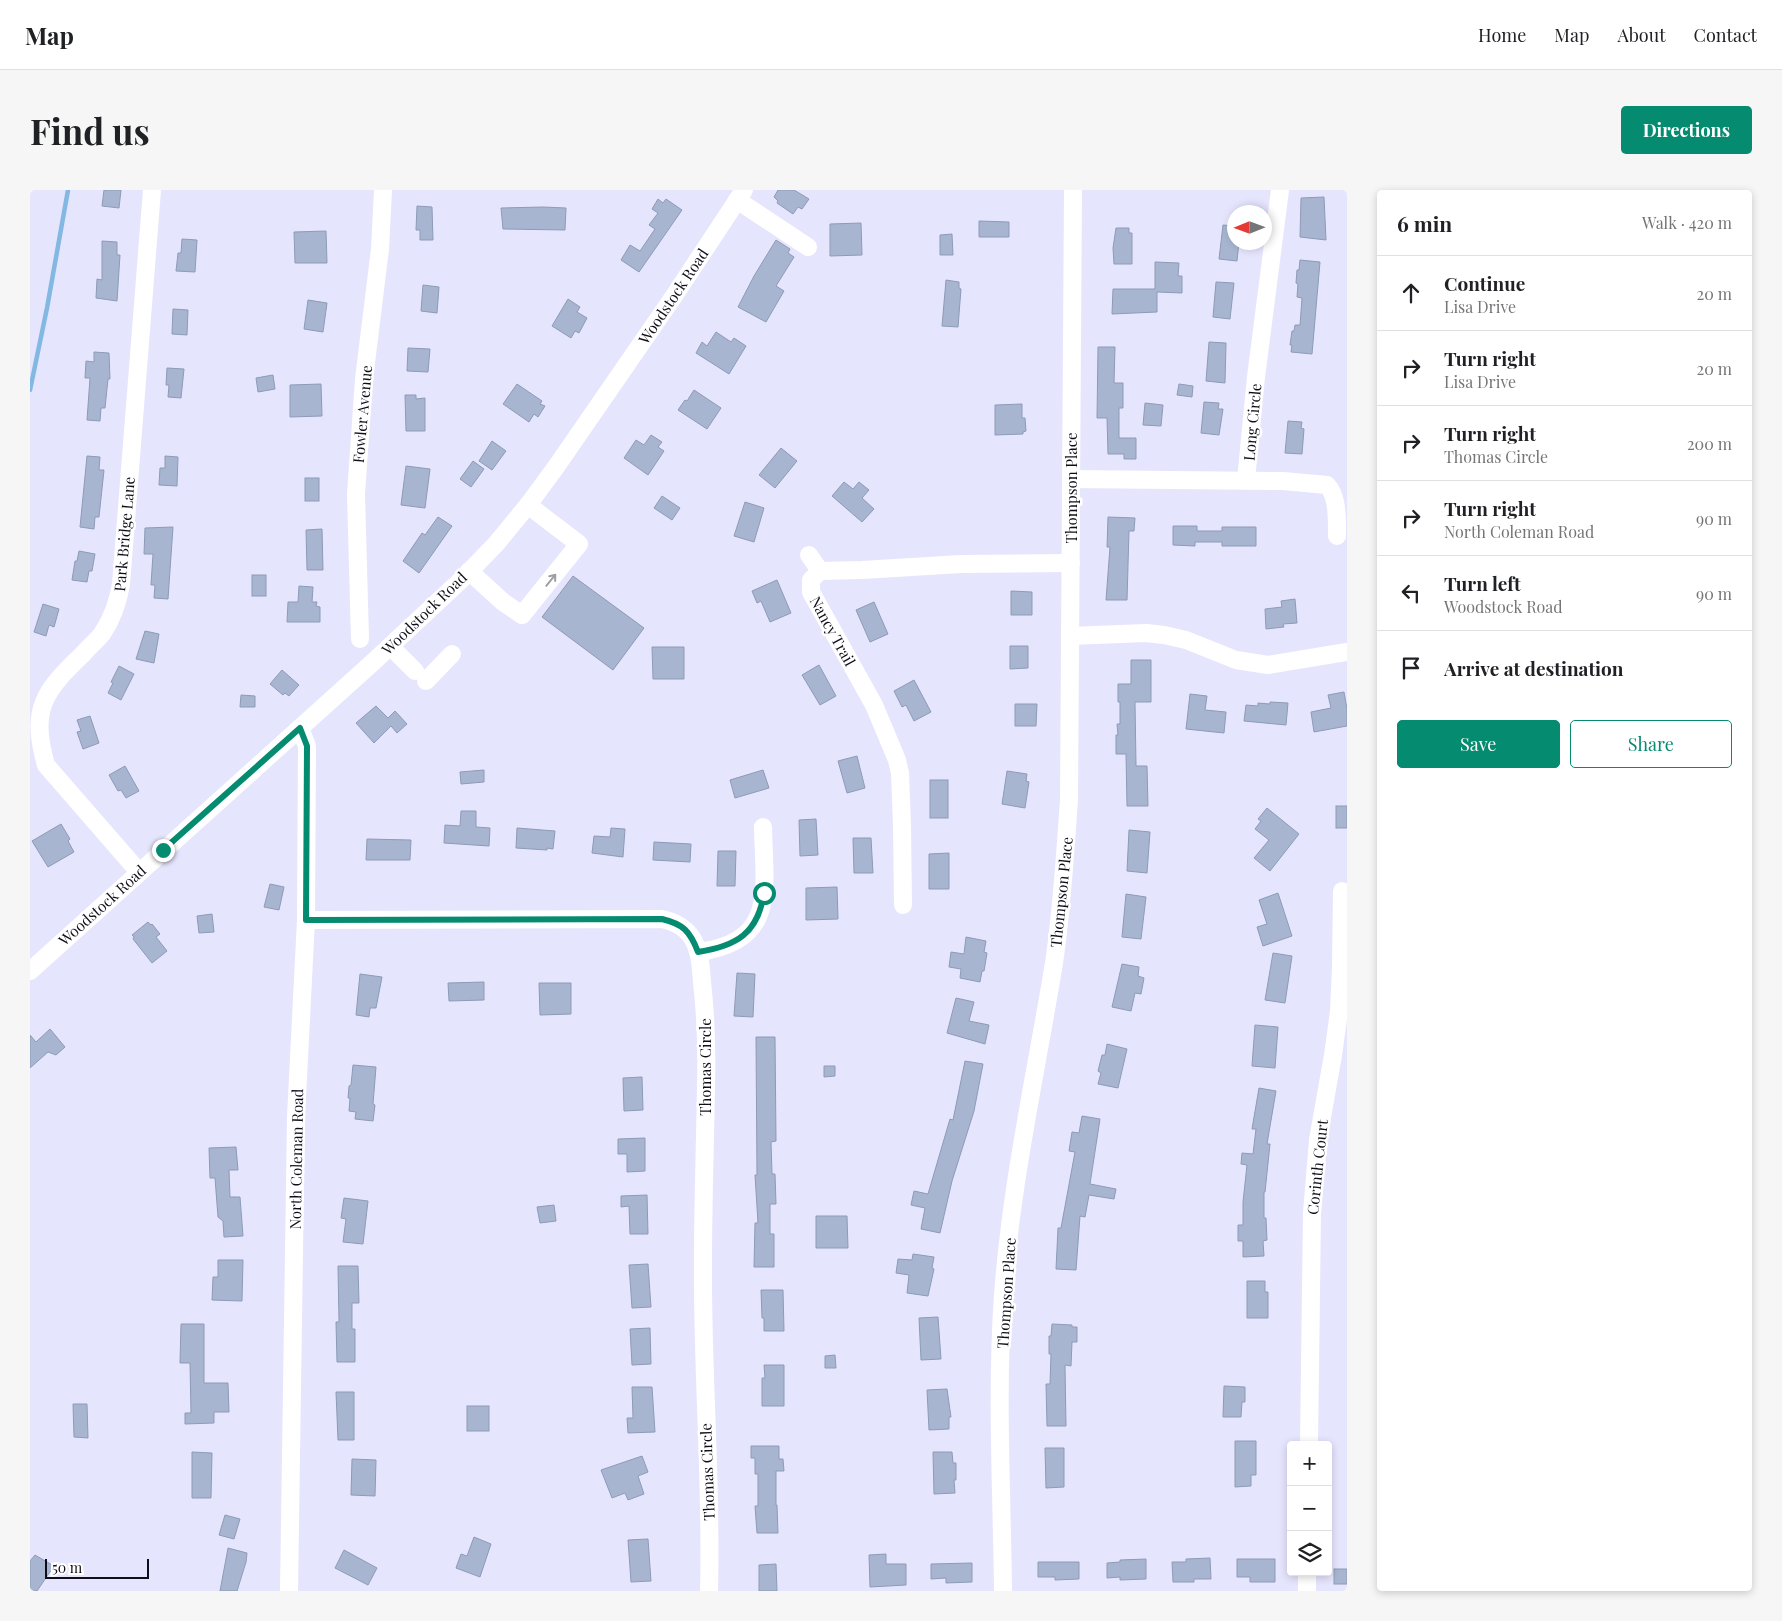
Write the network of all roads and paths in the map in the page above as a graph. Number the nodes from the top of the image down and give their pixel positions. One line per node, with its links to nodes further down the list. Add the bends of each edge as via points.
1 (152, 190): 22 (street, Park Bridge Lane, via 118,600 112,618 100,636 45,690 34,722 37,746 46,765)
2 (383, 190): 16 (street, Fowler Avenue, via 356,494)
3 (1073, 190): 7 (street, Thompson Place)
4 (1280, 190): 8 (street, Long Circle)
5 (741, 195): 6 (street); 9 (street, Woodstock Road)
6 (808, 247)
7 (1071, 479): 8 (street, Long Circle); 12 (street, Thompson Place)
8 (1246, 480): 10 (street, via 1327,485 1332,490)
9 (528, 505): 13 (street, Woodstock Road); 13 (street, one-way to 9, via 498,608 522,615 580,544)
10 (1337, 536)
11 (809, 556): 14 (street)
12 (1071, 563): 14 (street, Nancy Trail, via 961,564); 15 (street, Thompson Place)
13 (469, 571): 17 (street, Woodstock Road)
14 (820, 571): 24 (street, Nancy Trail, via 811,580 811,592 874,705 897,760)
15 (1070, 636): 18 (street, via 1164,635 1236,660 1268,665); 32 (street, Thompson Place, via 1069,800 1063,891 1013,1201 1003,1295 1000,1377)
16 (360, 640)
17 (390, 646): 19 (street, via 420,676); 20 (street, Woodstock Road)
18 (1347, 652)
19 (452, 654)
20 (300, 728): 22 (street, Woodstock Road); 25 (street, North Coleman Road, via 307,746)
21 (763, 827): 26 (street, via 764,893 757,919 746,934 732,944)
22 (139, 872): 27 (street, Woodstock Road)
23 (1342, 891): 28 (street, Corinth Court, via 1339,1012 1318,1140 1312,1213)
24 (903, 905)
25 (306, 920): 26 (street, Thomas Circle, via 662,919 685,928); 30 (street, North Coleman Road, via 295,1127)
26 (698, 952): 31 (street, Thomas Circle, via 707,1046 703,1264)
27 (30, 971)
28 (1309, 1441)
29 (1307, 1576): 33 (street)
30 (290, 1591)
31 (709, 1591)
32 (1003, 1591)
33 (1307, 1591)

